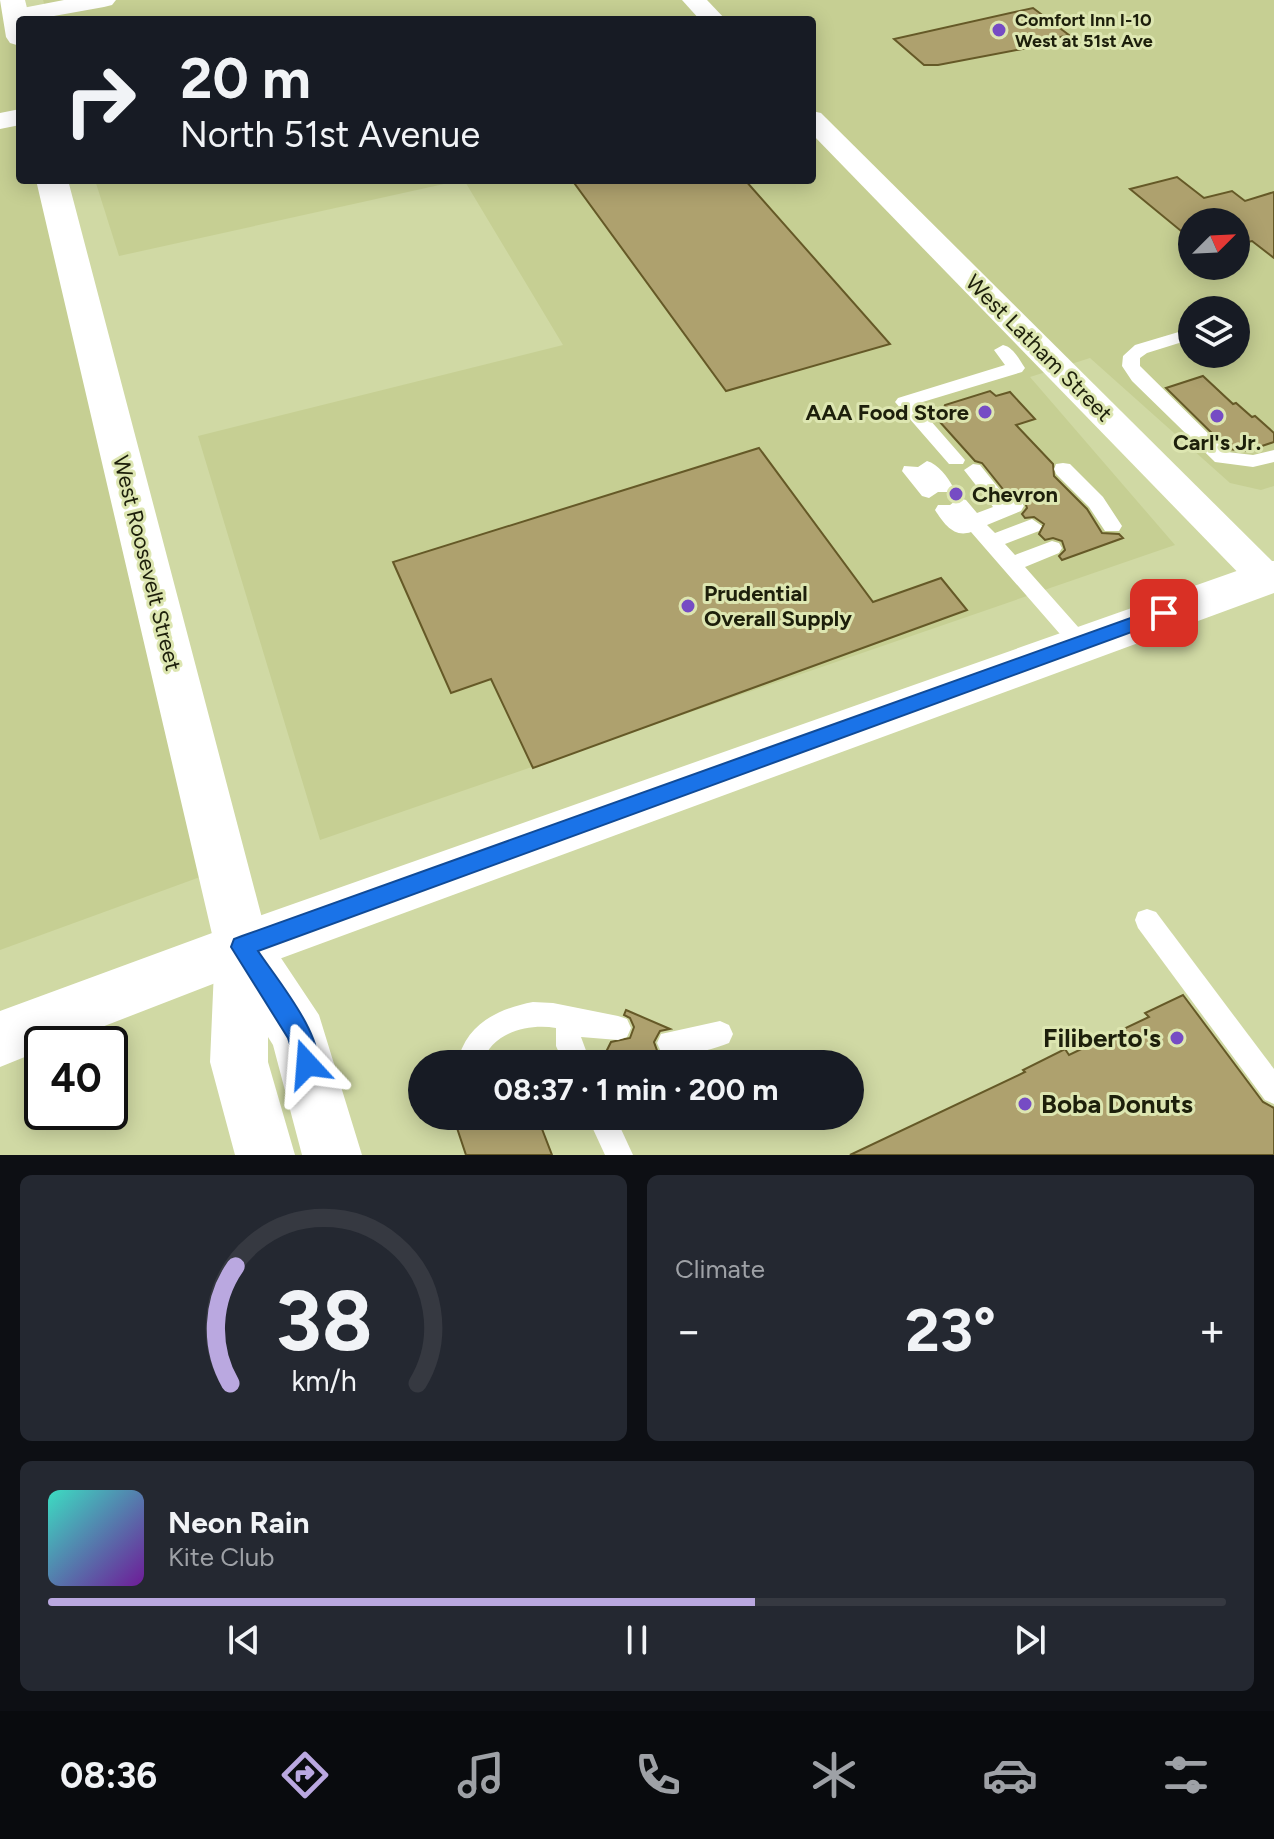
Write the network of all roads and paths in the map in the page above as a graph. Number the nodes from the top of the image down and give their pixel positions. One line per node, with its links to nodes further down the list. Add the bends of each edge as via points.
1 (104, 0): 3 (street)
2 (694, 0): 4 (street)
3 (26, 16)
4 (710, 16)
5 (816, 123): 18 (street, West Latham Street)
6 (53, 184): 21 (street, West Roosevelt Street)
7 (1178, 337): 9 (lane, via 1132,356 1138,377 1222,458 1253,461)
8 (1003, 350): 10 (lane, via 1016,368 904,402)
9 (1274, 456)
10 (933, 465): 10 (lane, via 943,487)
11 (973, 470): 15 (lane)
12 (1071, 479): 14 (lane)
13 (1032, 526): 15 (lane)
14 (1112, 526)
15 (991, 542): 17 (lane)
16 (1052, 548): 17 (lane)
17 (1010, 565): 19 (lane)
18 (1271, 572): 19 (street)
19 (1080, 643): 21 (street)
20 (1147, 920): 29 (lane)
21 (242, 947): 25 (street); 31 (street, West Roosevelt Street, via 239,1062); 32 (street, West Roosevelt Street, via 299,1034)
22 (582, 1023): 23 (lane); 27 (lane, via 543,1014 510,1019 487,1033); 28 (lane, via 568,1030)
23 (618, 1028)
24 (720, 1034): 26 (lane)
25 (0, 1039)
26 (670, 1043)
27 (475, 1050)
28 (571, 1050)
29 (1274, 1091)
30 (607, 1130): 33 (lane)
31 (265, 1155)
32 (332, 1155)
33 (619, 1155)

